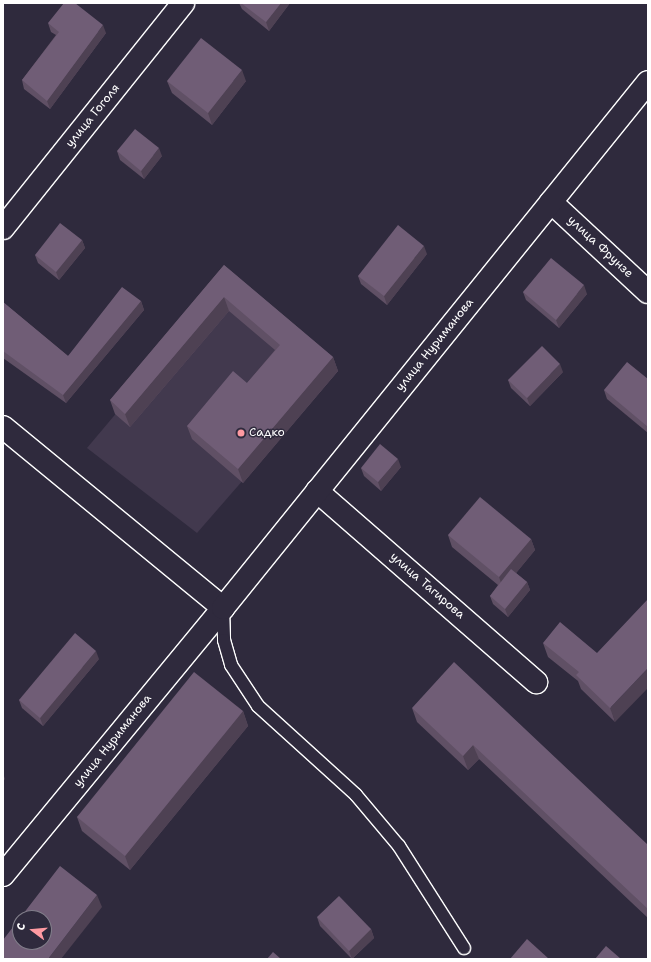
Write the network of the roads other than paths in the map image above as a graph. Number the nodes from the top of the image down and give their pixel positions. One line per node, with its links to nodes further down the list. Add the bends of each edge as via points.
1 (183, 3): 4 (street, улица Гоголя)
2 (648, 82): 3 (street, улица Нуриманова)
3 (551, 202): 5 (street, улица Фрунзе); 7 (street, улица Нуриманова)
4 (3, 228)
5 (648, 292)
6 (3, 427): 8 (street)
7 (317, 491): 8 (street, улица Нуриманова); 9 (street, улица Тагирова)
8 (223, 608): 10 (street, улица Нуриманова); 11 (lane, via 224,640 231,665 258,706 356,795 399,846)
9 (536, 682)
10 (3, 875)
11 (464, 948)

